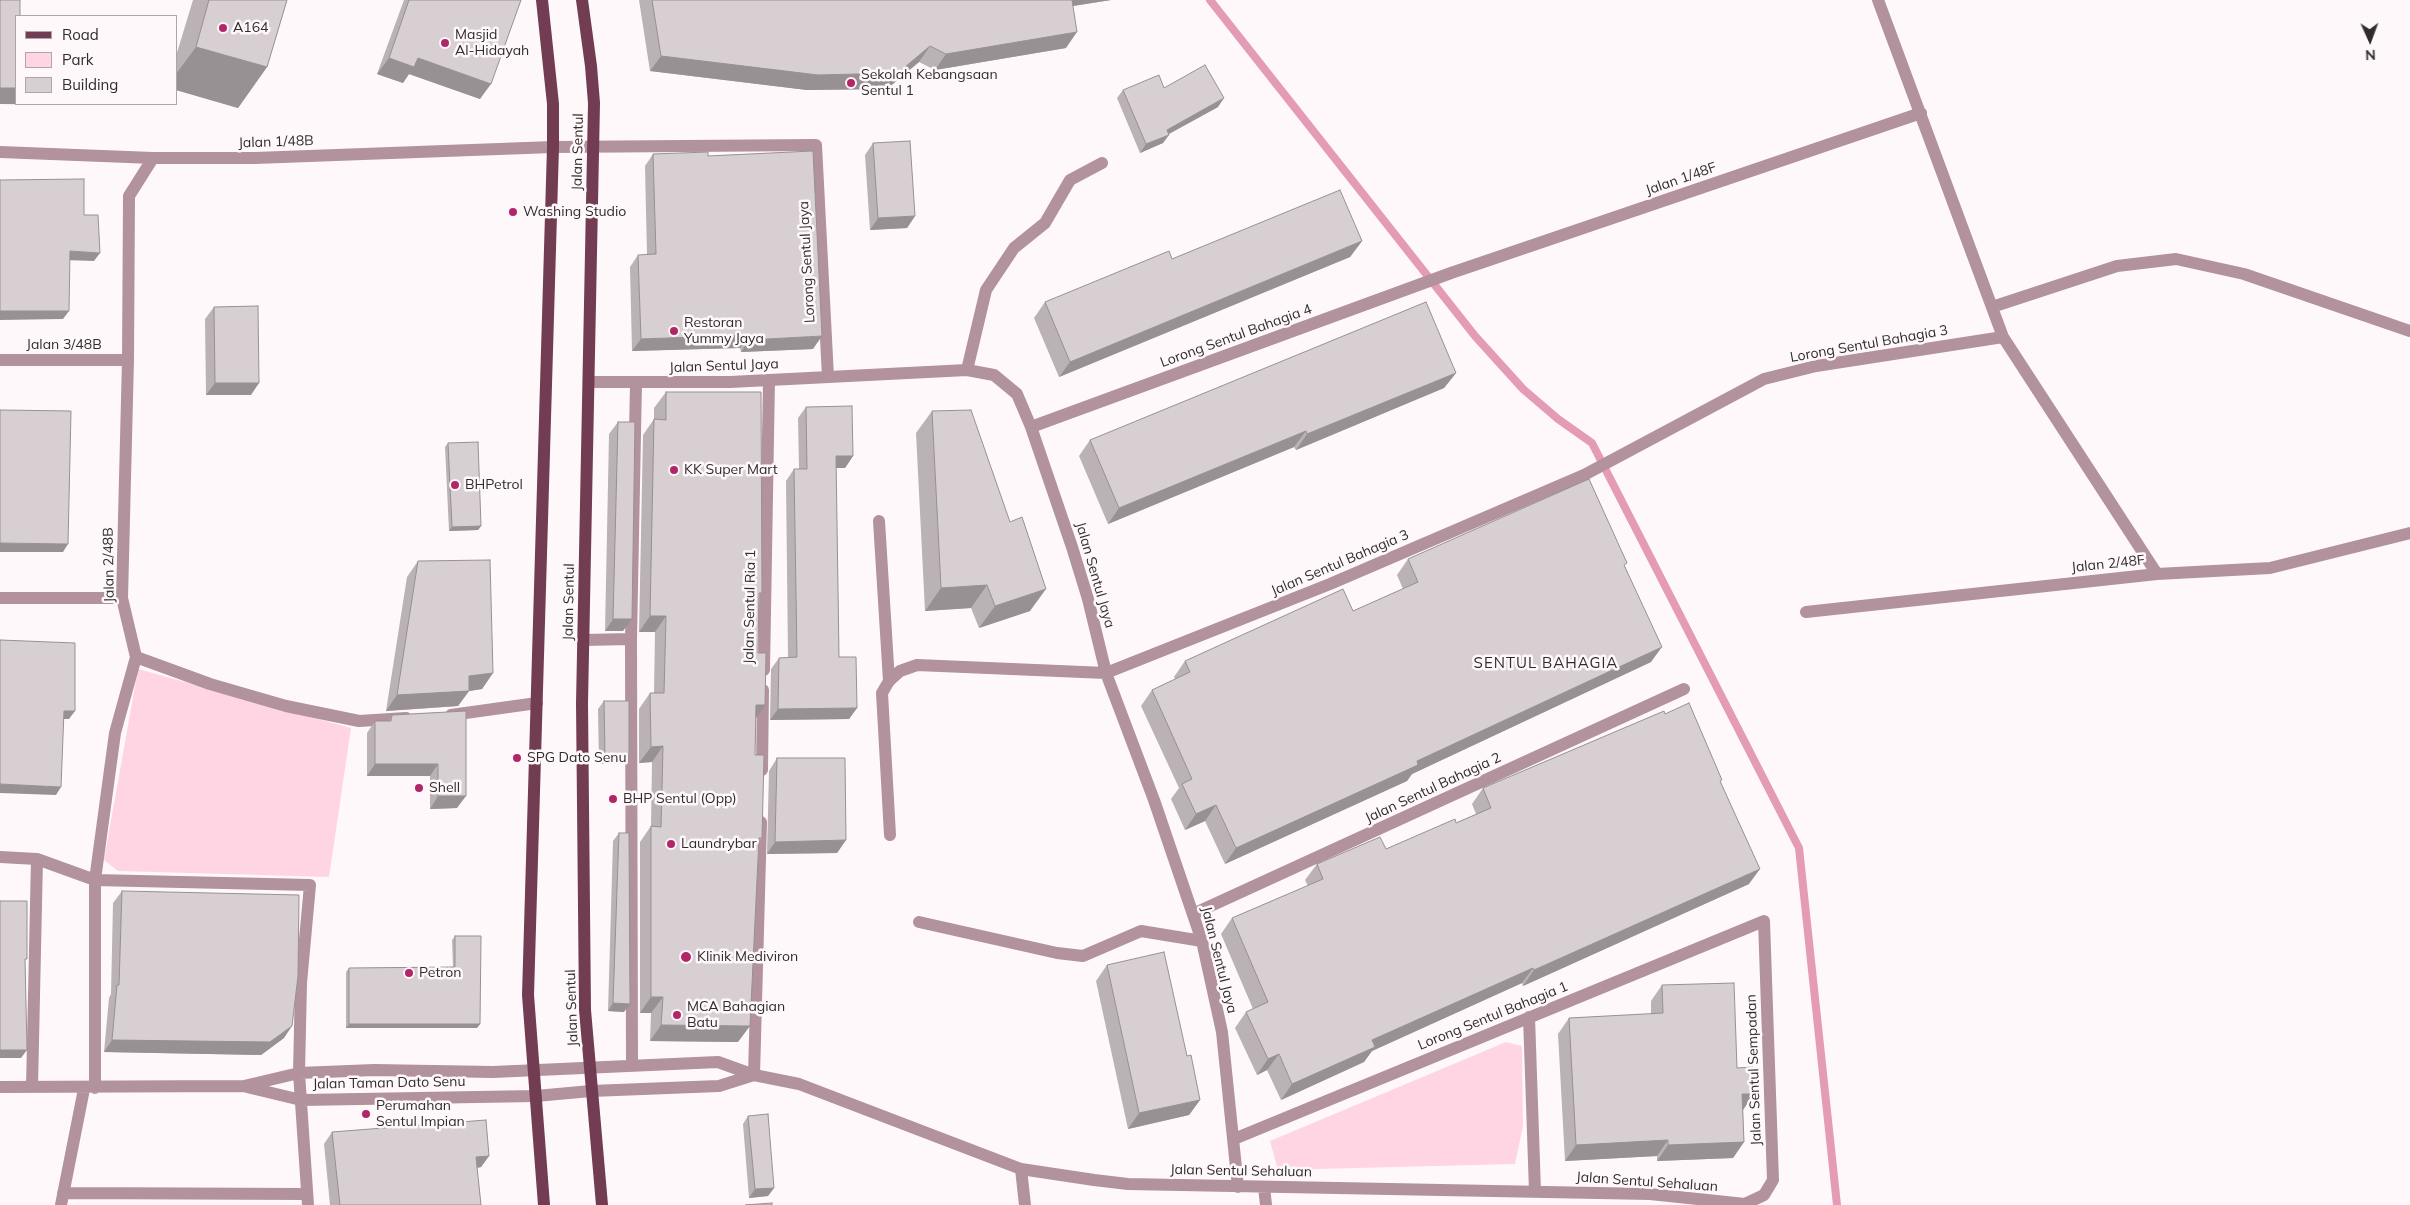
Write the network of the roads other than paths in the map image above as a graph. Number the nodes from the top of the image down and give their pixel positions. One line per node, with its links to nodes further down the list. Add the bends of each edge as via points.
1 (542, 0): 6 (main road, Jalan Sentul, via 553,104)
2 (582, 0): 7 (main road, Jalan Sentul, via 591,66)
3 (1878, 0): 4 (street)
4 (1921, 113): 11 (street, Jalan 1/48F); 12 (street)
5 (816, 145): 7 (street, Jalan 1/48B); 18 (street, Lorong Sentul Jaya)
6 (553, 147): 7 (street, Jalan 1/48B); 9 (street, Jalan 1/48B, via 255,158); 36 (main road, Jalan Sentul)
7 (594, 147): 20 (main road, Jalan Sentul)
8 (0, 152): 9 (street, Jalan 1/48B)
9 (153, 158): 16 (street, Jalan 2/48B, via 129,196)
10 (1102, 163): 17 (street, via 1070,180 1045,223 1014,248 986,290)
11 (1451, 273): 22 (street, Lorong Sentul Bahagia 4)
12 (1992, 307): 13 (street, via 2117,266 2176,259 2244,274); 14 (street)
13 (2410, 331)
14 (2003, 337): 23 (street, Lorong Sentul Bahagia 3, via 1816,366 1764,378); 26 (street)
15 (0, 360): 16 (street, Jalan 3/48B)
16 (128, 360): 28 (street, Jalan 2/48B)
17 (966, 370): 18 (street, Jalan Sentul Jaya); 22 (street, Jalan Sentul Jaya, via 994,375 1017,394)
18 (828, 377): 19 (street, Jalan Sentul Jaya)
19 (769, 380): 21 (street, Jalan Sentul Jaya); 39 (street, Jalan Sentul Ria 1)
20 (589, 382): 21 (street, Jalan Sentul Jaya); 31 (main road, Jalan Sentul)
21 (636, 383): 30 (street)
22 (1031, 427): 33 (street, Jalan Sentul Jaya, via 1088,599)
23 (1589, 472): 33 (street, Jalan Sentul Bahagia 3, via 1330,584)
24 (879, 521): 34 (street)
25 (2410, 533): 26 (street, Jalan 2/48F, via 2270,568)
26 (2157, 574): 29 (street, Jalan 2/48F)
27 (0, 598): 28 (street)
28 (122, 598): 32 (street, Jalan 2/48B)
29 (1806, 612)
30 (631, 639): 31 (street); 50 (street)
31 (583, 640): 51 (main road, Jalan Sentul, via 585,1010)
32 (136, 657): 38 (street, via 210,684 286,706 359,721); 44 (street, via 115,733)
33 (1106, 673): 34 (street, via 917,665 900,671); 45 (street, Jalan Sentul Jaya)
34 (889, 680): 41 (street, via 882,693)
35 (1684, 689): 45 (street, Jalan Sentul Bahagia 2)
36 (536, 703): 37 (street); 52 (main road, Jalan Sentul, via 528,996)
37 (441, 715)
38 (415, 717)
39 (762, 786)
40 (761, 805): 54 (street)
41 (890, 835)
42 (0, 857): 43 (street)
43 (36, 859): 44 (street); 57 (street)
44 (95, 880): 53 (street, via 310,884 301,984); 58 (street, via 95,981)
45 (1193, 914): 48 (street, Jalan Sentul Jaya)
46 (1764, 920): 49 (street, Lorong Sentul Bahagia 1); 69 (street, Jalan Sentul Sempadan, via 1773,1180 1764,1195)
47 (919, 922): 48 (street, via 1083,956 1141,931)
48 (1202, 941): 62 (street, Jalan Sentul Jaya, via 1222,1032)
49 (1529, 1017): 62 (street, Lorong Sentul Bahagia 1); 66 (street)
50 (632, 1065): 51 (street, Jalan Sentul Sehaluan); 54 (street, Jalan Sentul Sehaluan, via 718,1062)
51 (590, 1066): 52 (street, Jalan Taman Dato Senu); 59 (main road, Jalan Sentul)
52 (532, 1069): 53 (street, Jalan Taman Dato Senu); 60 (main road, Jalan Sentul)
53 (299, 1073): 55 (street, Jalan Taman Dato Senu); 61 (street)
54 (754, 1075): 59 (street, Jalan Sentul Sehaluan, via 719,1086); 63 (street, Jalan Sentul Sehaluan, via 799,1084)
55 (244, 1086): 58 (street, Jalan Taman Dato Senu); 61 (street, Jalan Taman Dato Senu)
56 (0, 1087): 57 (street, Jalan Taman Dato Senu)
57 (32, 1087): 58 (street, Jalan Taman Dato Senu)
58 (89, 1088): 67 (street)
59 (591, 1091): 60 (street, Jalan Taman Dato Senu); 71 (main road, Jalan Sentul)
60 (536, 1096): 61 (street, Jalan Taman Dato Senu); 70 (main road, Jalan Sentul)
61 (301, 1100): 68 (street)
62 (1234, 1139): 64 (street, Jalan Sentul Jaya)
63 (1021, 1169): 64 (street, Jalan Sentul Sehaluan, via 1128,1184); 72 (street)
64 (1238, 1187): 65 (street, Jalan Sentul Sehaluan)
65 (1264, 1187): 66 (street, Jalan Sentul Sehaluan); 73 (street)
66 (1535, 1191): 69 (street, Jalan Sentul Sehaluan, via 1650,1194)
67 (62, 1199): 68 (street)
68 (307, 1200)
69 (1745, 1204)
70 (544, 1205)
71 (602, 1205)
72 (1025, 1205)
73 (1266, 1205)

